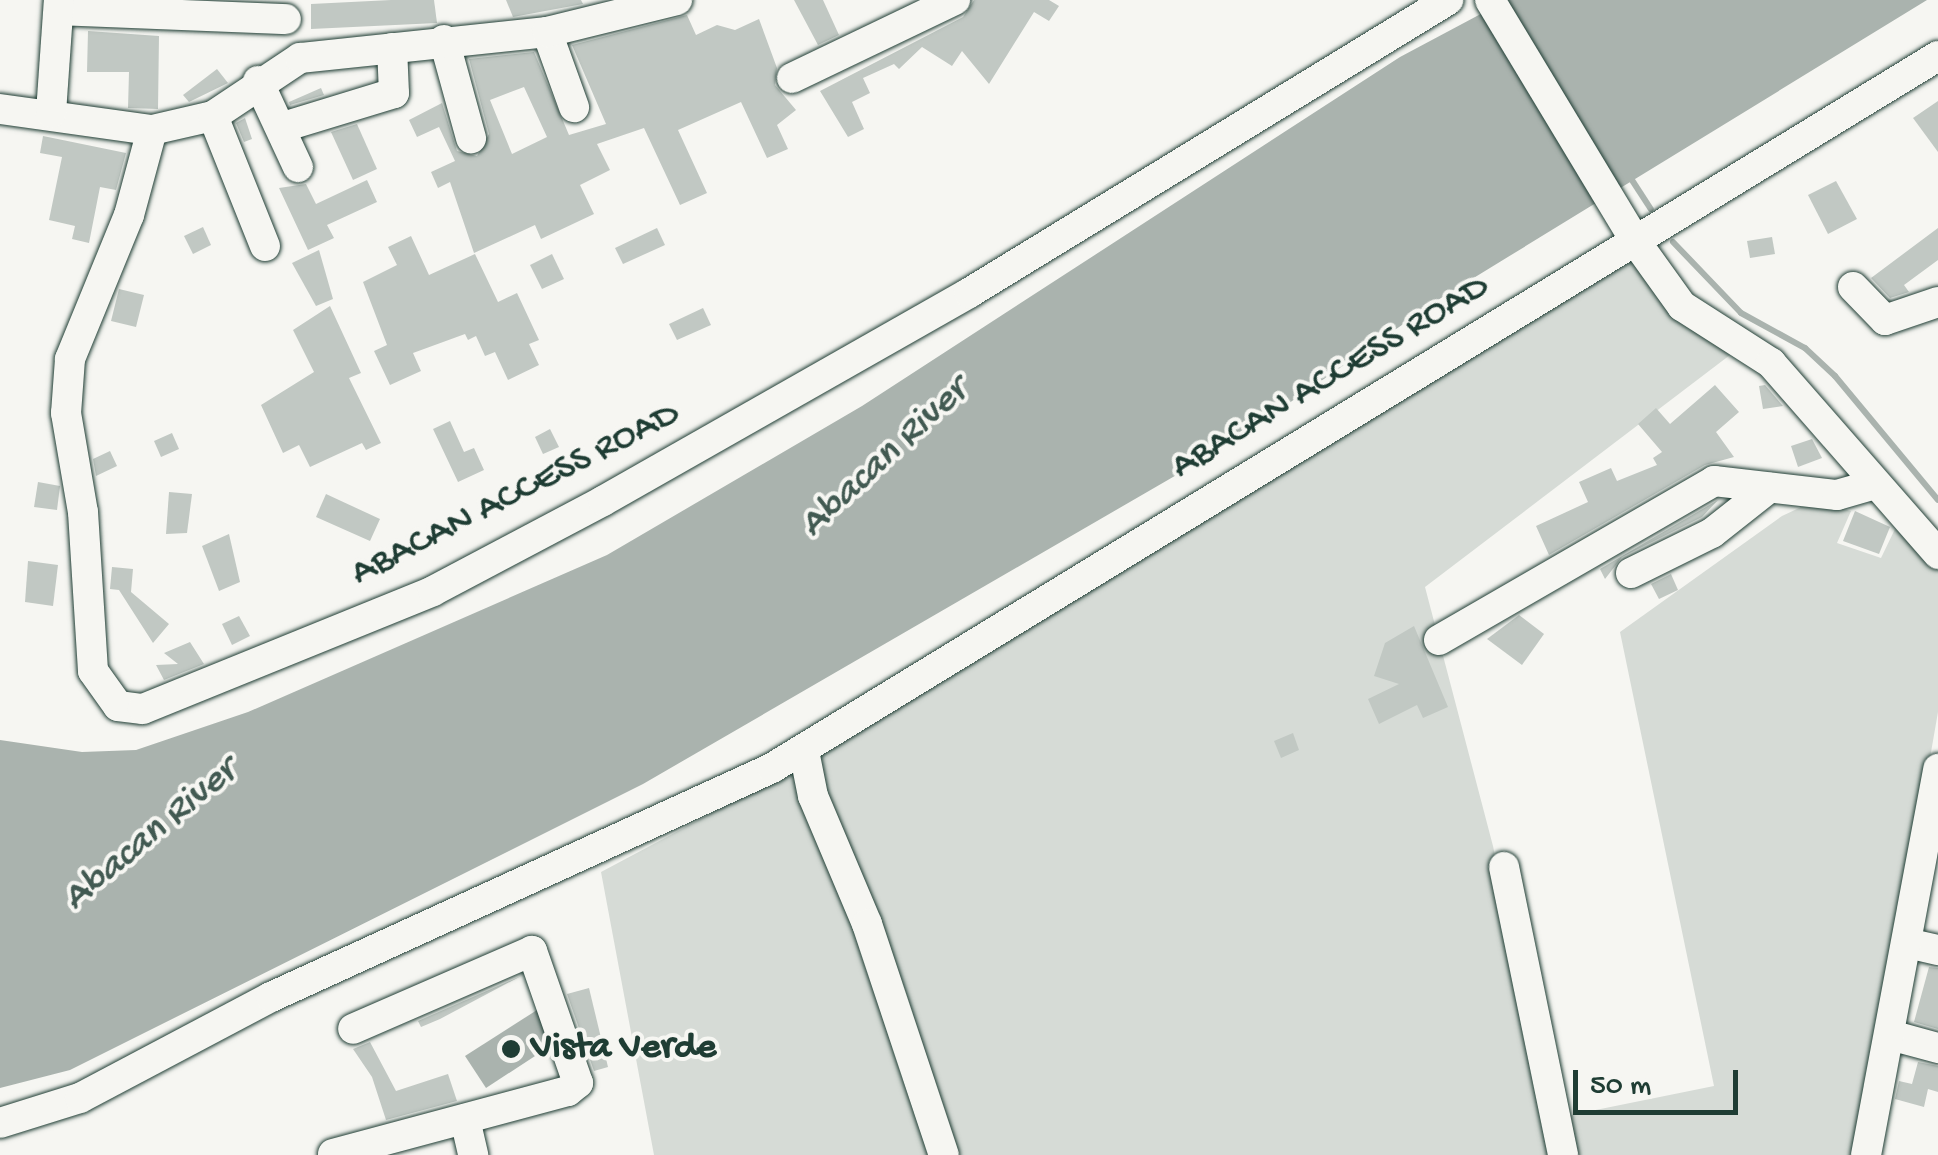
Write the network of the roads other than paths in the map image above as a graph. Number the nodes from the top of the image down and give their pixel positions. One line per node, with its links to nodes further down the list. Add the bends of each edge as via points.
1 (677, 0): 8 (street)
2 (955, 0): 13 (street)
3 (1448, 0): 20 (street, ABACAN ACCESS ROAD, via 969,293 603,501 433,591 142,709 118,706 93,671 83,512 66,414 70,359 129,215)
4 (1490, 0): 23 (street)
5 (59, 5): 6 (street); 17 (street)
6 (176, 7): 7 (street)
7 (287, 10): 12 (street)
8 (547, 32): 9 (street); 15 (street)
9 (444, 40): 10 (street); 21 (street)
10 (392, 48): 12 (street); 19 (street, via 394,93)
11 (1938, 56): 23 (street, ABACAN ACCESS ROAD)
12 (300, 58): 14 (street)
13 (792, 78)
14 (258, 81): 18 (street); 19 (street)
15 (574, 107)
16 (0, 109): 17 (street)
17 (51, 113): 20 (street)
18 (213, 116): 20 (street); 24 (street)
19 (284, 126): 22 (street)
20 (152, 130)
21 (471, 138)
22 (298, 167)
23 (1632, 236): 27 (street, via 1700,322 1788,380); 32 (street, ABACAN ACCESS ROAD)
24 (265, 246)
25 (1852, 287): 26 (street, via 1885,320)
26 (1938, 302)
27 (1871, 485): 28 (street, via 1837,495); 29 (street)
28 (1768, 488): 30 (street, via 1712,533); 31 (street, via 1714,481)
29 (1938, 554)
30 (1631, 573)
31 (1440, 640)
32 (804, 750): 41 (street, ABACAN ACCESS ROAD, via 729,792 272,996 80,1098); 44 (street, via 812,796 866,924)
33 (1938, 769): 35 (street)
34 (1504, 867): 45 (street)
35 (1907, 943): 36 (street); 38 (street)
36 (1938, 950)
37 (353, 1030): 40 (street, via 532,951 578,1083)
38 (1890, 1035): 39 (street); 46 (street)
39 (1938, 1048)
40 (465, 1119): 42 (street); 43 (street)
41 (0, 1123)
42 (332, 1154)
43 (473, 1155)
44 (944, 1155)
45 (1562, 1155)
46 (1866, 1155)

